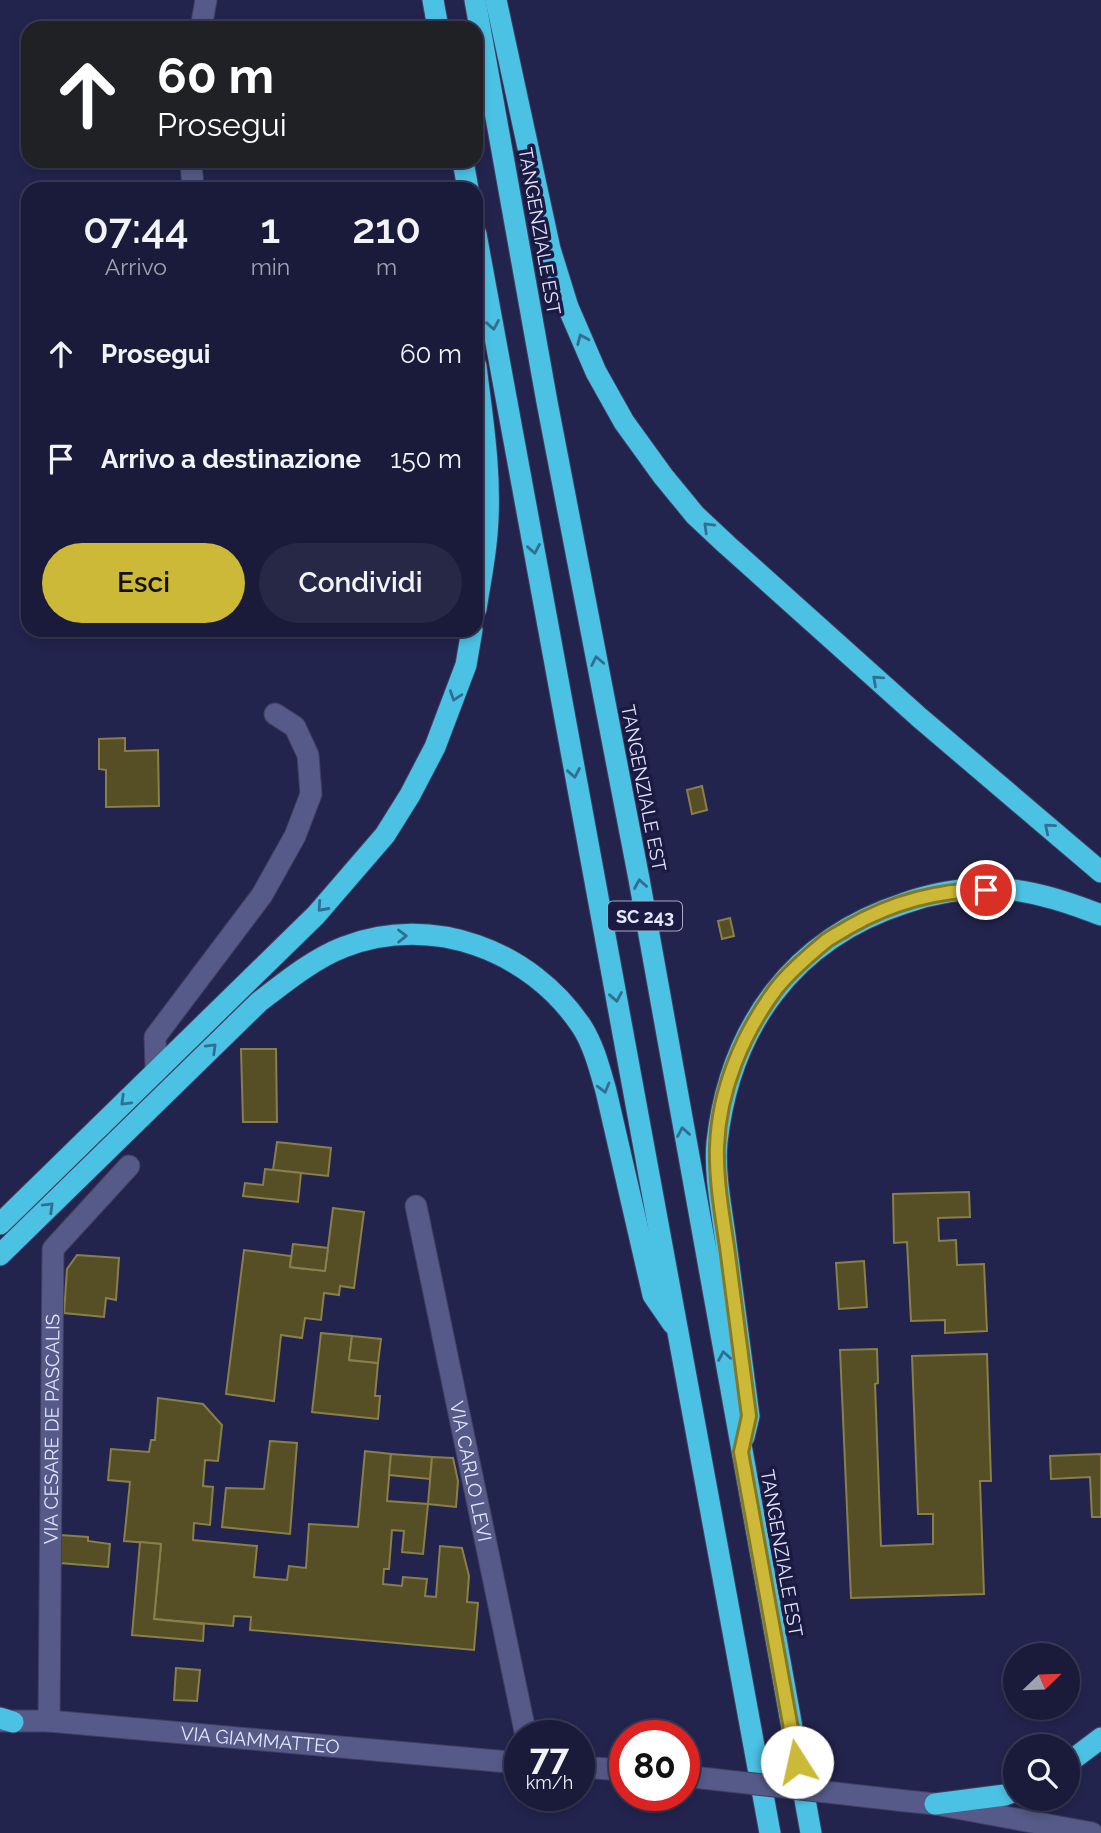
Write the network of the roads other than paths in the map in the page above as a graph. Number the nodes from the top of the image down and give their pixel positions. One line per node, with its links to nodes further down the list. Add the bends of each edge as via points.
1 (206, 0): 5 (street)
2 (433, 0): 6 (highway)
3 (475, 0): 7 (highway, TANGENZIALE EST / SC 243, one-way to 3)
4 (496, 0): 14 (highway, one-way to 4, via 727,545 679,495 624,422 591,361 550,249)
5 (202, 21)
6 (437, 21)
7 (479, 21)
8 (483, 45): 22 (highway, TANGENZIALE EST / SC 243, one-way to 8)
9 (483, 272): 21 (highway, SC 243, one-way to 21)
10 (483, 421): 11 (highway, via 488,460)
11 (483, 565)
12 (471, 637): 16 (highway, one-way to 16, via 466,665 435,747 384,835 316,915)
13 (275, 715): 16 (street, via 295,727 308,755 311,794 295,836 262,895 155,1037)
14 (1101, 872)
15 (1101, 915): 22 (highway, via 1072,903 1003,889 926,896 888,908 828,940 777,988 741,1048 721,1112 717,1146 749,1416)
16 (156, 1072): 19 (highway, one-way to 19)
17 (129, 1166): 25 (street, VIA CESARE DE PASCALIS, via 53,1249)
18 (416, 1206): 24 (street, VIA CARLO LEVI)
19 (0, 1224)
20 (0, 1255): 21 (highway, one-way to 21, via 259,1002 287,981 344,947 384,936 453,938 491,950 521,967 545,984 583,1029 606,1091 653,1295)
21 (678, 1332): 32 (highway, SC 243)
22 (741, 1452): 33 (highway, TANGENZIALE EST / SC 243)
23 (4, 1720): 25 (street, VIA GIAMMATTEO)
24 (523, 1720)
25 (49, 1721): 28 (street, VIA GIAMMATTEO)
26 (1101, 1738): 27 (highway)
27 (1080, 1754)
28 (504, 1762)
29 (700, 1778): 31 (street, bridge)
30 (1003, 1795): 31 (highway)
31 (935, 1804): 34 (street)
32 (770, 1833)
33 (811, 1833)
34 (1092, 1833)

